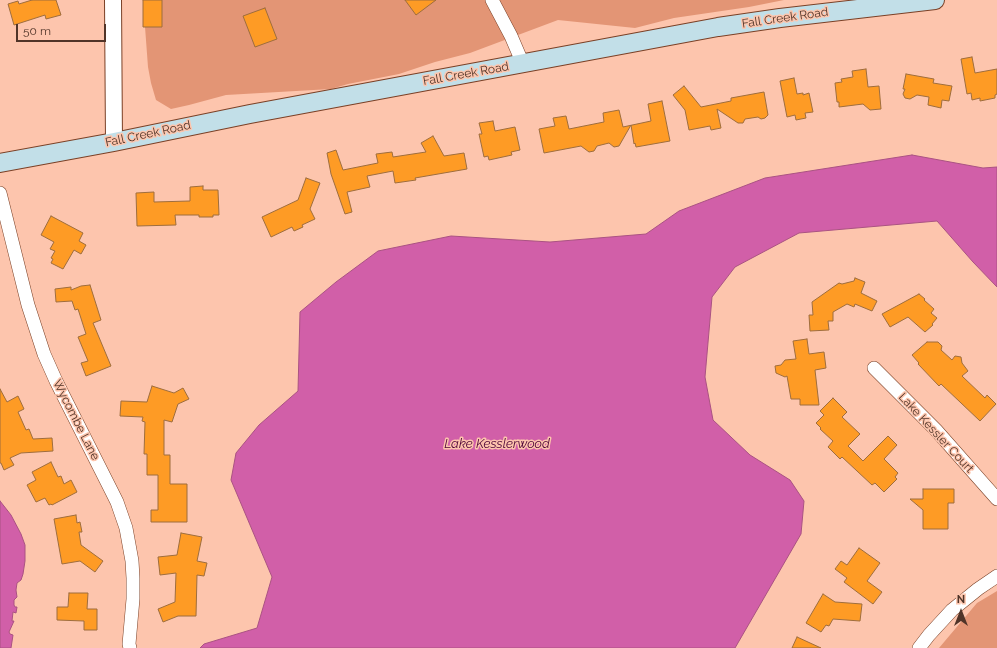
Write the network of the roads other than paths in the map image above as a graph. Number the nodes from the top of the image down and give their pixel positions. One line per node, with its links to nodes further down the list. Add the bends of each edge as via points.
1 (113, 0): 5 (street)
2 (492, 0): 4 (street)
3 (935, 0): 4 (main road, Fall Creek Road, via 747,22)
4 (523, 64): 5 (main road, Fall Creek Road, via 250,114)
5 (114, 142): 6 (main road, Fall Creek Road)
6 (0, 164)
7 (0, 193): 11 (street, Wycombe Lane, via 28,305 44,354 60,391 112,492 130,544 133,599)
8 (874, 368): 9 (street, Lake Kessler Court, via 941,435)
9 (997, 499)
10 (997, 576): 12 (street, via 952,610)
11 (130, 648)
12 (919, 648)

